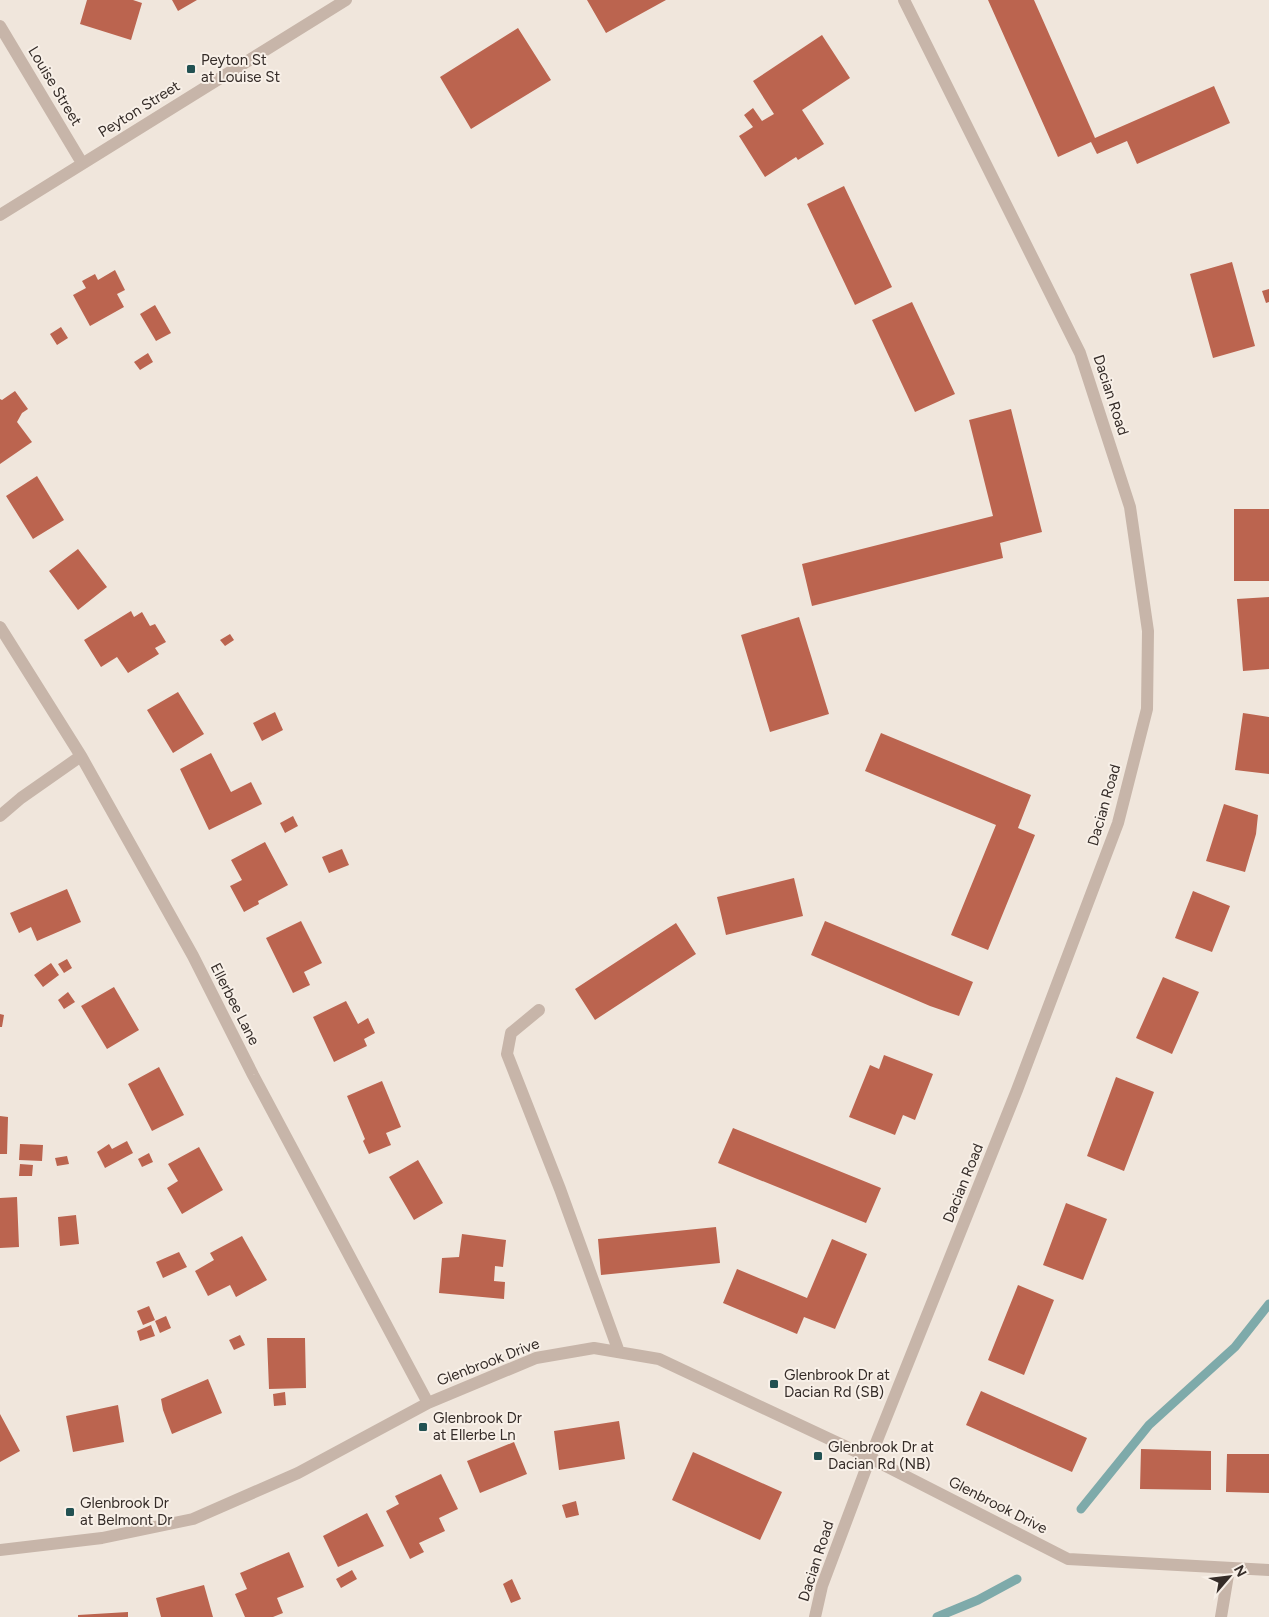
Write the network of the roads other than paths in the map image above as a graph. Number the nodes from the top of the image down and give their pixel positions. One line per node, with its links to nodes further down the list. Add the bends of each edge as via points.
1 (346, 0): 4 (street, Peyton Street)
2 (904, 0): 12 (street, Dacian Road, via 1080,353 1130,507 1148,632 1146,709 1118,823 1017,1090)
3 (0, 26): 4 (street, Louise Street)
4 (82, 163): 5 (street, Peyton Street)
5 (0, 215)
6 (0, 627): 7 (street, Ellerbee Lane)
7 (81, 756): 8 (street); 11 (street, Ellerbee Lane, via 193,956)
8 (0, 816)
9 (539, 1010): 10 (street, via 511,1033 507,1054)
10 (619, 1352): 11 (street, Glenbrook Drive, via 594,1348 536,1358); 12 (street, Glenbrook Drive, via 658,1358)
11 (428, 1403): 13 (street, Glenbrook Drive, via 298,1473 193,1518 102,1538)
12 (870, 1458): 14 (street, Glenbrook Drive, via 1068,1559); 16 (street, Dacian Road, via 822,1586)
13 (0, 1550)
14 (1229, 1569): 15 (street, Glenbrook Drive); 17 (street)
15 (1269, 1570)
16 (815, 1617)
17 (1221, 1617)

